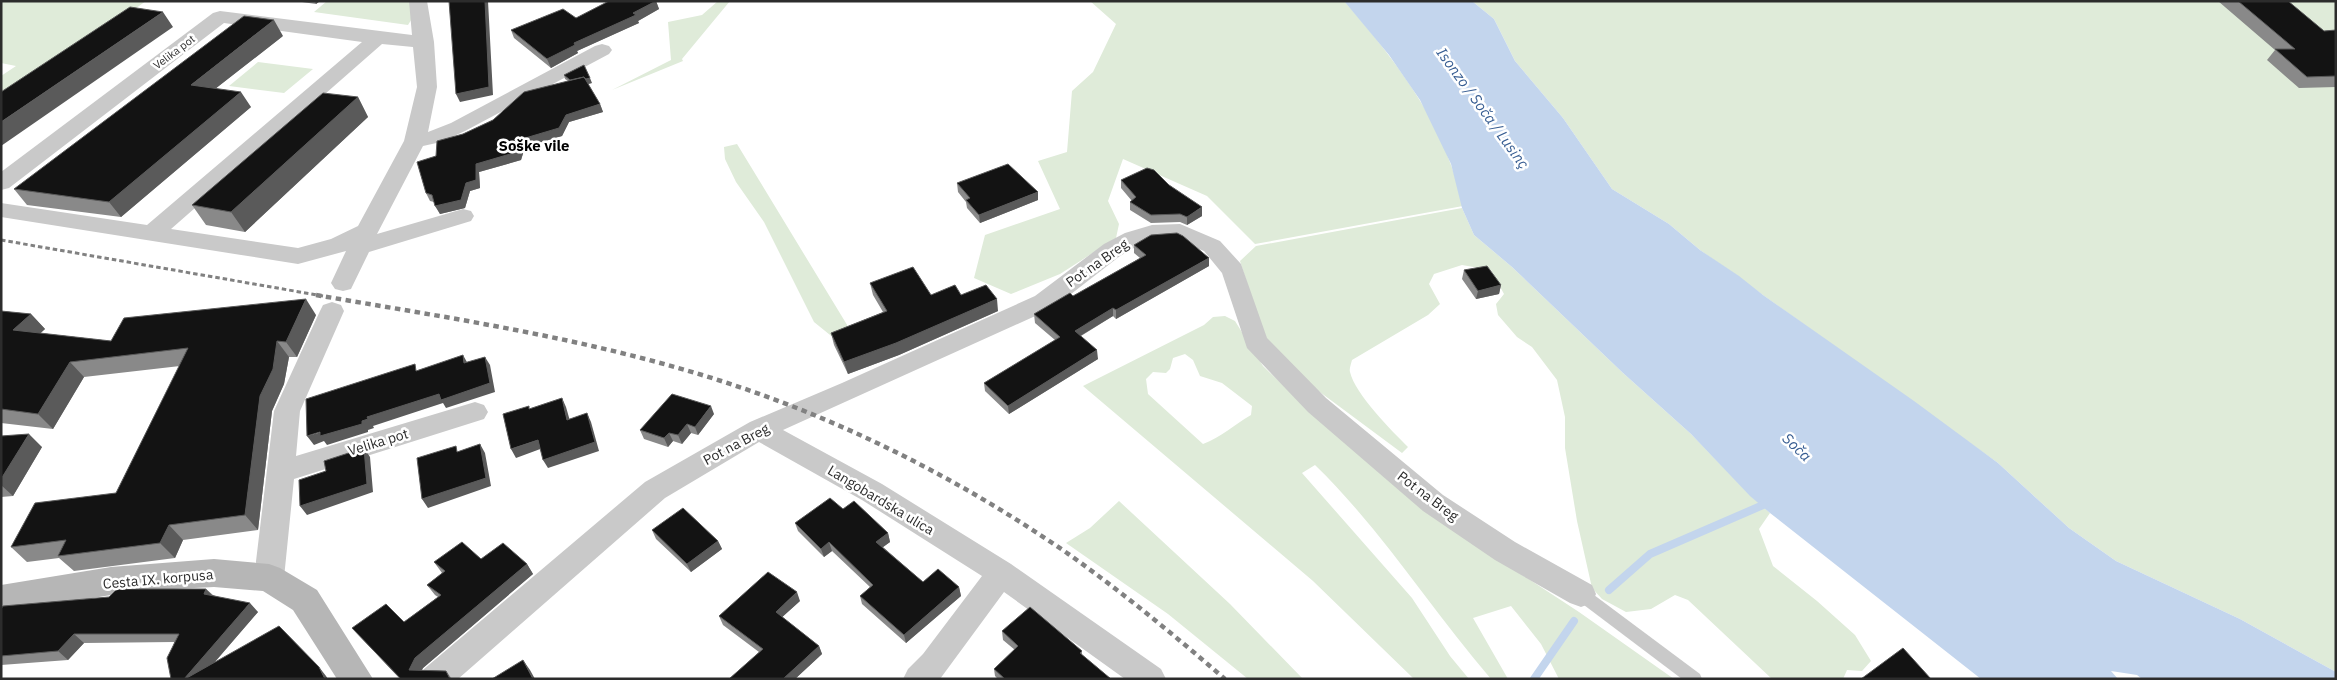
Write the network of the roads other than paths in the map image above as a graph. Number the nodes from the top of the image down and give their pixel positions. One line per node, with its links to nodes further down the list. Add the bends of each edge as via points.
1 (418, 1): 3 (street)
2 (378, 38): 3 (street, Velika pot); 6 (street, Velika pot, via 220,17); 9 (street)
3 (424, 42): 5 (street, via 428,86)
4 (602, 50): 5 (street, via 458,127)
5 (415, 141): 10 (street)
6 (1, 183)
7 (1, 210): 9 (street)
8 (463, 216): 10 (street)
9 (152, 233): 10 (street, via 298,256)
10 (363, 239): 11 (street)
11 (344, 283)
12 (332, 311): 15 (street, via 287,411)
13 (475, 412): 15 (street, Velika pot)
14 (759, 430): 16 (street, Langobardska ulica, via 872,492); 18 (street, Pot na Breg, via 1044,302 1112,250 1133,238 1152,233 1180,232 1212,246 1233,270 1256,342 1317,405 1433,503 1505,551); 21 (street, Pot na Breg, via 654,490)
15 (280, 472): 17 (street)
16 (1001, 573): 22 (street, via 934,664); 23 (street, Langobardska ulica)
17 (270, 578): 19 (main road, Cesta IX. korpusa, via 214,573 174,575 111,581); 20 (main road, Cesta IX. korpusa, via 306,600)
18 (1581, 594): 24 (lane, Pot na Breg)
19 (1, 599)
20 (356, 679)
21 (434, 679)
22 (919, 679)
23 (1150, 679)
24 (1694, 679)

